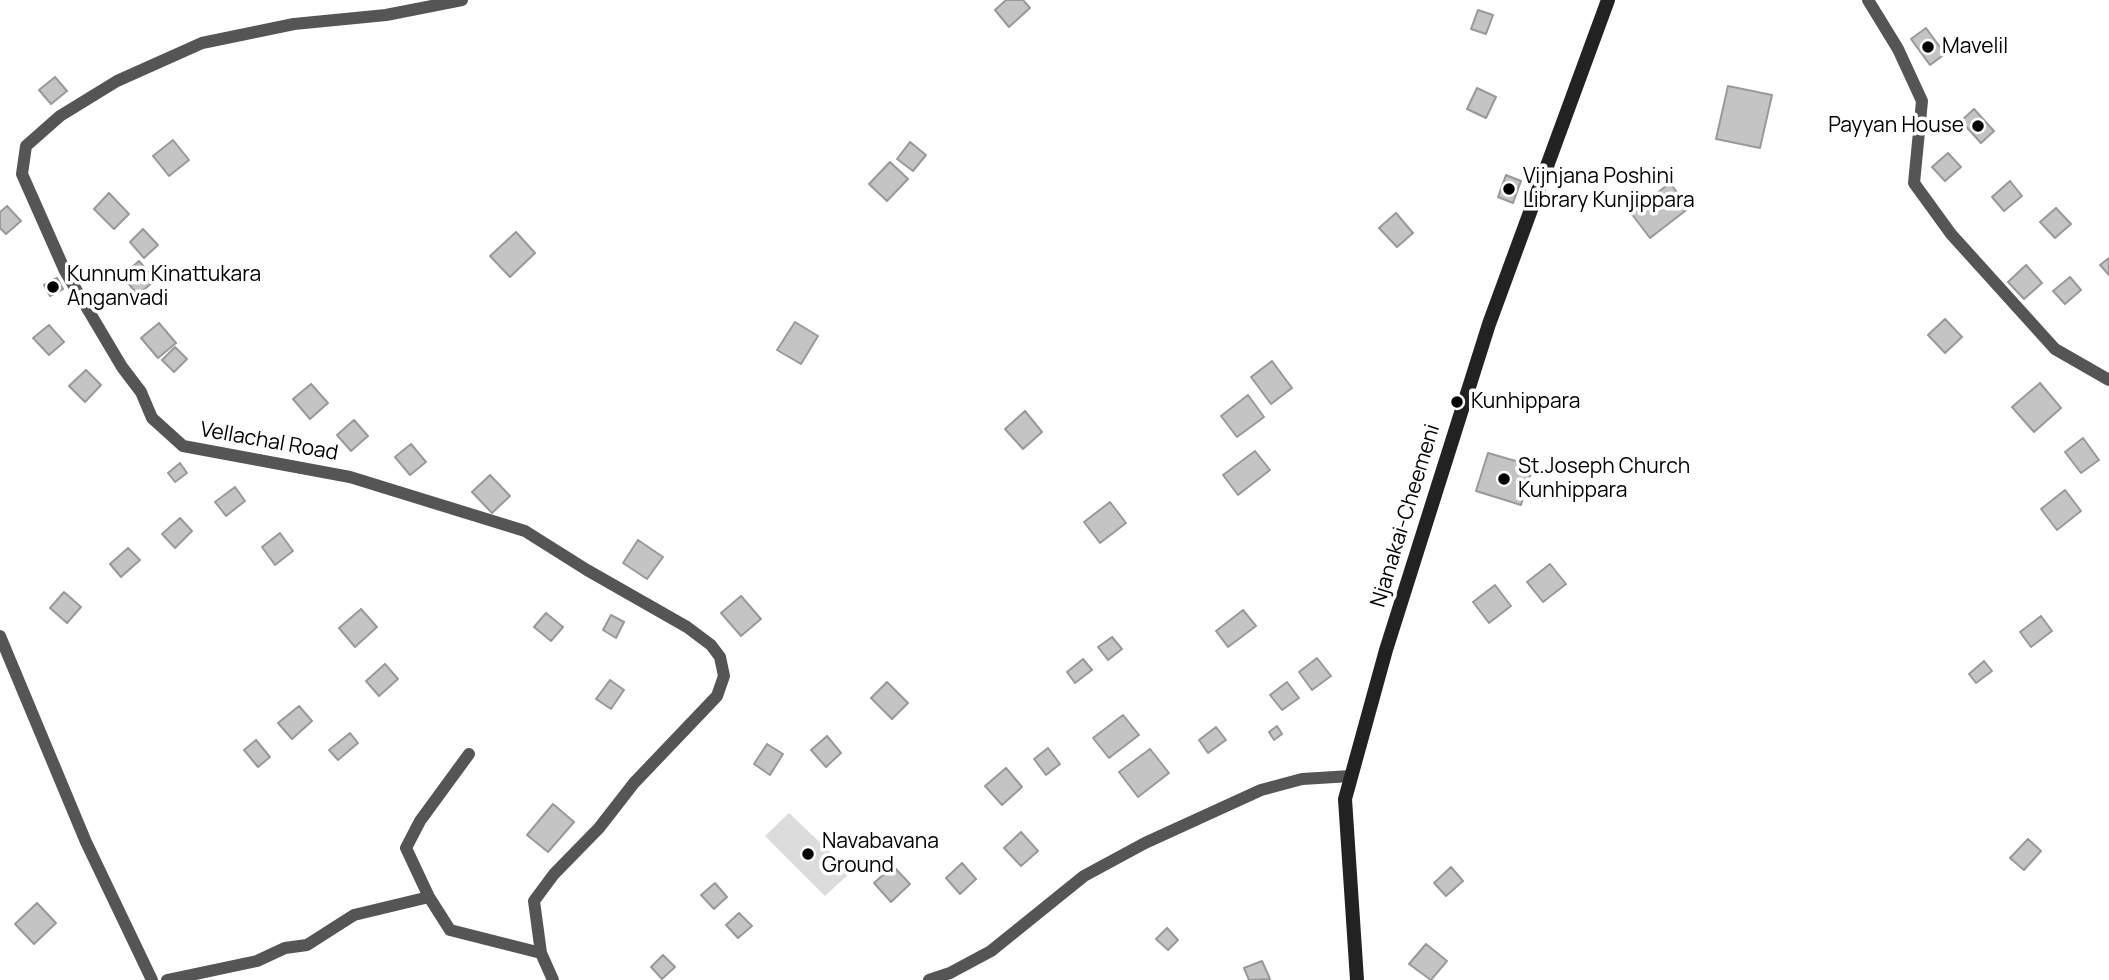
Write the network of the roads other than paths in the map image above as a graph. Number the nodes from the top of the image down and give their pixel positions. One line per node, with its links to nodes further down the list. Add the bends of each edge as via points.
1 (462, 0): 9 (street, Vellachal Road, via 386,15 294,24 202,43 117,81 60,116 26,146 22,174 65,271 141,392 152,418 183,446 350,477 525,531 687,627 720,657 724,676 718,696 634,783 534,901)
2 (1608, 0): 7 (main road, Njanakai-Cheemeni, via 1489,324)
3 (1868, 0): 4 (street, via 1898,48 1922,101 1914,183 1951,234 2055,349)
4 (2109, 380)
5 (0, 636): 10 (street, via 86,842)
6 (469, 754): 8 (street, via 406,848)
7 (1351, 776): 13 (street, via 1302,779 1261,790 1145,844 1084,876 991,951); 14 (main road, Njanakai-Cheemeni, via 1345,828)
8 (429, 897): 9 (street, via 450,930); 11 (street, via 354,915 307,945 285,948 257,961)
9 (541, 953): 12 (street, Vellachal Road)
10 (152, 980)
11 (167, 980)
12 (554, 980)
13 (929, 980)
14 (1357, 980)

